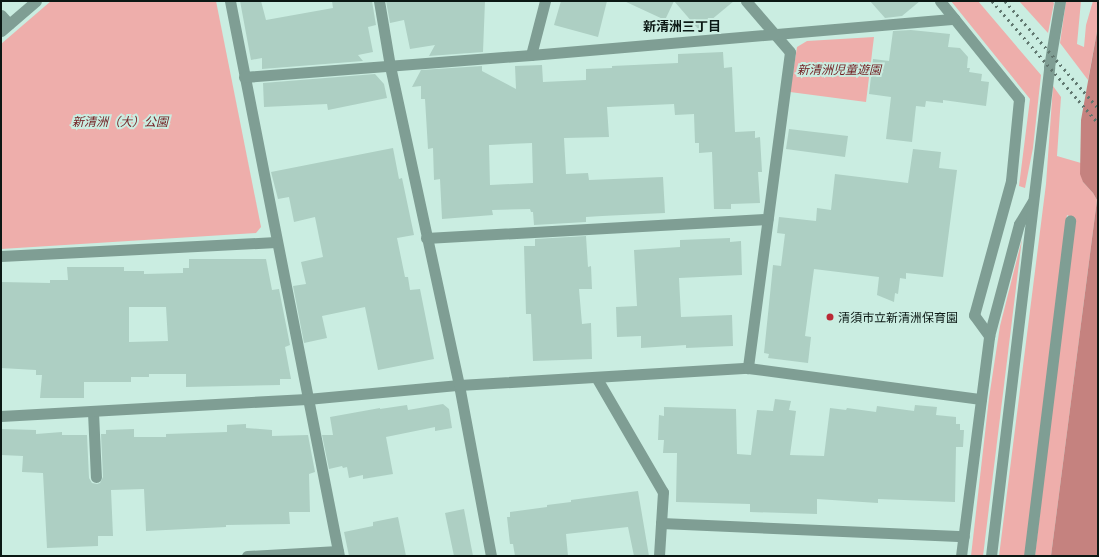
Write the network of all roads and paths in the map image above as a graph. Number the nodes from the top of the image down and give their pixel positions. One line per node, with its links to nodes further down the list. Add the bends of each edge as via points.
1 (36, 1): 10 (street)
2 (230, 1): 14 (street)
3 (379, 1): 13 (street)
4 (545, 1): 12 (street)
5 (746, 1): 11 (street)
6 (940, 1): 9 (street)
7 (1060, 1): 15 (street, via 1049,67)
8 (1, 15): 10 (street)
9 (954, 19): 11 (street); 21 (street, via 1019,99 1011,181 974,315)
10 (5, 28)
11 (775, 35): 12 (street); 16 (street, via 790,52)
12 (531, 55): 13 (street)
13 (390, 66): 14 (street); 18 (street)
14 (244, 76): 19 (street)
15 (1035, 198): 21 (street, via 1019,224); 37 (street)
16 (767, 219): 18 (street); 22 (street)
17 (1070, 220): 38 (street)
18 (426, 238): 24 (street)
19 (276, 242): 20 (street); 25 (street)
20 (1, 256)
21 (989, 336): 26 (street)
22 (748, 368): 23 (street); 26 (street)
23 (596, 377): 24 (street); 30 (street, via 663,492)
24 (459, 385): 25 (street); 34 (street)
25 (307, 399): 27 (street); 32 (street)
26 (981, 399): 31 (street)
27 (93, 412): 28 (street); 29 (street)
28 (1, 416)
29 (96, 477)
30 (661, 523): 31 (street); 35 (street)
31 (964, 536): 36 (street)
32 (338, 553): 33 (street)
33 (246, 556)
34 (491, 556)
35 (659, 556)
36 (961, 556)
37 (991, 556)
38 (1029, 556)

